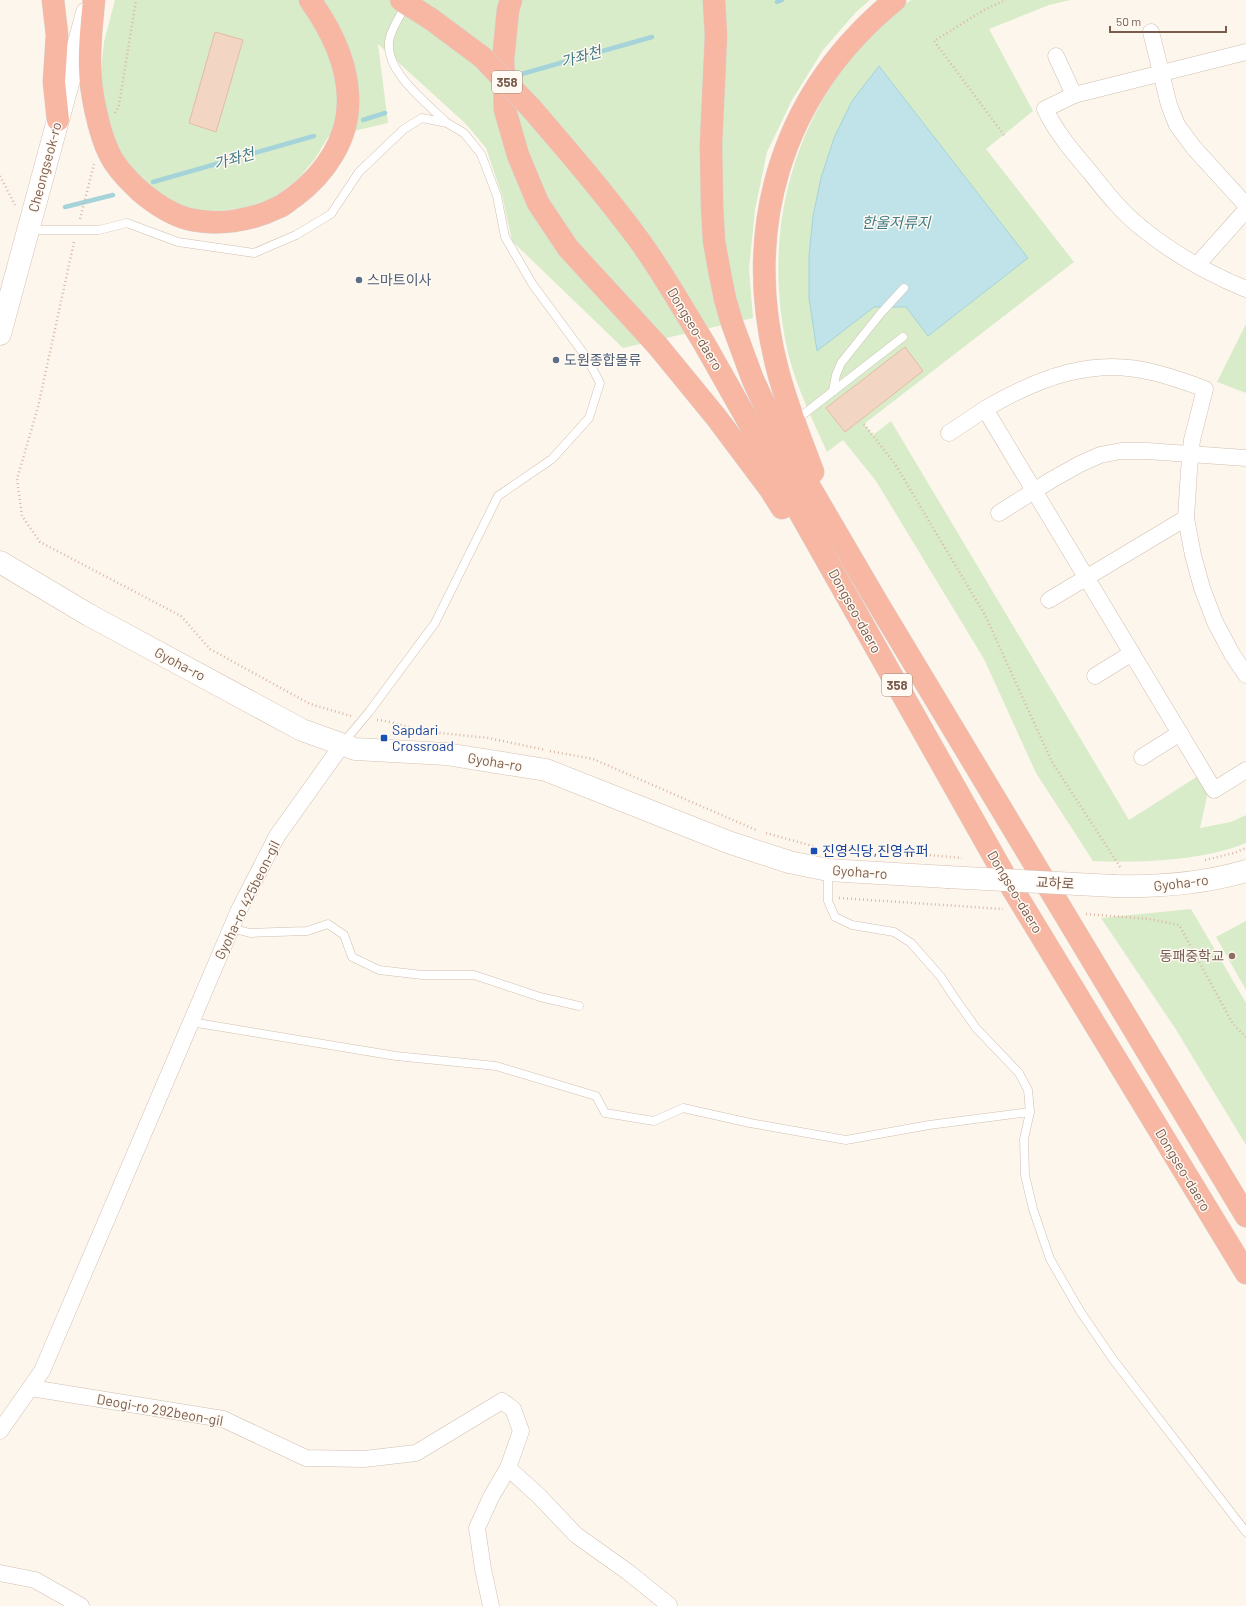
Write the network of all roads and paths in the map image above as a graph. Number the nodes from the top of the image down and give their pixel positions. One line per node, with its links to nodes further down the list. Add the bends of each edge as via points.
1 (53, 0): 16 (highway, via 57,35 54,82)
2 (92, 0): 16 (street, Cheongseok-ro); 19 (highway, via 90,67 97,117)
3 (136, 0): 19 (path, via 119,105)
4 (310, 0): 19 (highway, via 324,19 336,44 344,70 348,97 346,122 338,146 324,168 305,188 280,207 249,218 217,222 186,218 156,205 131,183 110,156)
5 (401, 0): 51 (highway, Dongseo-daero / 358, bridge, via 482,57 531,108 606,197 640,242 704,343)
6 (408, 0): 17 (lane, via 390,37 388,49 392,62 401,77)
7 (511, 0): 51 (highway, via 503,60 505,110 518,155 538,203 568,248 657,345 716,417 770,490)
8 (714, 0): 43 (highway, Dongseo-daero / 358, via 716,36 711,144 712,205 714,241 726,299 753,380 777,431)
9 (895, 0): 32 (highway, via 854,36 817,85 791,135 774,185 768,215 764,276 779,374)
10 (1006, 0): 18 (path, via 984,10 934,41)
11 (1151, 32): 14 (street)
12 (1246, 52): 14 (street)
13 (1056, 56): 15 (street)
14 (1162, 73): 15 (street); 21 (street, via 1168,105 1177,125 1194,148)
15 (1074, 95): 25 (street, via 1045,109 1054,127 1112,199 1142,229)
16 (58, 120): 23 (street, Cheongseok-ro)
17 (447, 123): 24 (lane, via 422,118 404,129 359,172 331,214 296,235 254,253 178,242 127,222 99,230); 47 (lane, via 464,132 481,154 497,196 505,237 533,285 587,358 600,383 589,418 552,459 498,496 435,623)
18 (1004, 135)
19 (104, 139): 24 (path, via 95,160)
20 (0, 176): 23 (path)
21 (1246, 205)
22 (1246, 210): 25 (street)
23 (28, 230): 24 (lane); 28 (street, Cheongseok-ro)
24 (77, 230): 47 (path, via 38,407 17,480 22,516 40,542 180,616 210,649 310,704)
25 (1197, 265): 27 (street, via 1221,279)
26 (904, 288): 30 (lane, via 841,363)
27 (1246, 289)
28 (0, 334)
29 (903, 337): 30 (lane)
30 (833, 392): 32 (lane)
31 (985, 408): 34 (street); 35 (street, via 1059,374 1106,366 1155,372 1205,389); 37 (street)
32 (794, 422): 43 (highway, via 815,476)
33 (864, 424): 63 (path, via 895,464 985,615 1052,762)
34 (949, 433)
35 (1191, 454): 36 (street); 37 (street, via 1128,451 1100,455); 39 (street)
36 (1246, 458)
37 (1034, 490): 38 (street); 41 (street)
38 (999, 513)
39 (1186, 518): 41 (street); 45 (street, via 1202,588 1215,622)
40 (0, 562): 49 (street, Gyoha-ro, via 89,615 302,730)
41 (1086, 577): 42 (street); 44 (street)
42 (1049, 600)
43 (877, 602): 68 (highway, Dongseo-daero / 358)
44 (1132, 653): 46 (street); 48 (street)
45 (1245, 672)
46 (1094, 676)
47 (363, 719): 49 (lane); 53 (path, via 386,721 423,731 488,738 593,760)
48 (1180, 733): 50 (street); 52 (street, via 1214,790)
49 (342, 745): 61 (street, Gyoha-ro, via 355,749 446,754 546,770 728,842 789,862); 65 (street, Gyoha-ro 425beon-gil, via 277,836)
50 (1142, 757)
51 (939, 761): 72 (highway, Dongseo-daero / 358, via 1006,878)
52 (1246, 770)
53 (758, 831)
54 (766, 833): 55 (path)
55 (818, 848)
56 (1246, 848): 59 (path)
57 (922, 857): 58 (path, via 929,855)
58 (966, 858)
59 (1199, 861)
60 (1127, 867): 63 (path)
61 (828, 870): 64 (street, Gyoha-ro); 69 (lane, via 828,901 835,917 852,925 894,932 911,943 941,977 976,1028 1019,1074 1028,1090)
62 (1246, 871): 63 (street, Gyoha-ro, via 1182,885 1148,887)
63 (1116, 873): 64 (street, 교하로, bridge)
64 (947, 877)
65 (231, 928): 66 (lane, via 250,933 292,932 307,931 328,924 344,936 352,957 379,970 422,975 474,976 540,997); 67 (street, Gyoha-ro 425beon-gil)
66 (579, 1006)
67 (191, 1022): 69 (lane, via 396,1056 496,1066 596,1096 605,1113 654,1121 683,1108 846,1140 929,1125); 73 (street, via 42,1371)
68 (1141, 1040): 70 (highway); 71 (highway, Dongseo-daero / 358)
69 (1030, 1112): 76 (lane, via 1024,1139 1025,1175 1033,1210 1050,1259 1080,1311 1112,1358)
70 (1246, 1205)
71 (1246, 1216)
72 (1246, 1273)
73 (31, 1388): 74 (street); 75 (street, Deogi-ro 292beon-gil, via 223,1419 306,1458 364,1459 416,1453 502,1401 513,1409 521,1431)
74 (0, 1430)
75 (508, 1468): 78 (street, via 576,1535); 80 (street, Deogi-ro 292beon-gil, via 477,1528)
76 (1246, 1532)
77 (0, 1573): 79 (street, via 35,1580)
78 (669, 1605)
79 (81, 1606)
80 (491, 1606)

